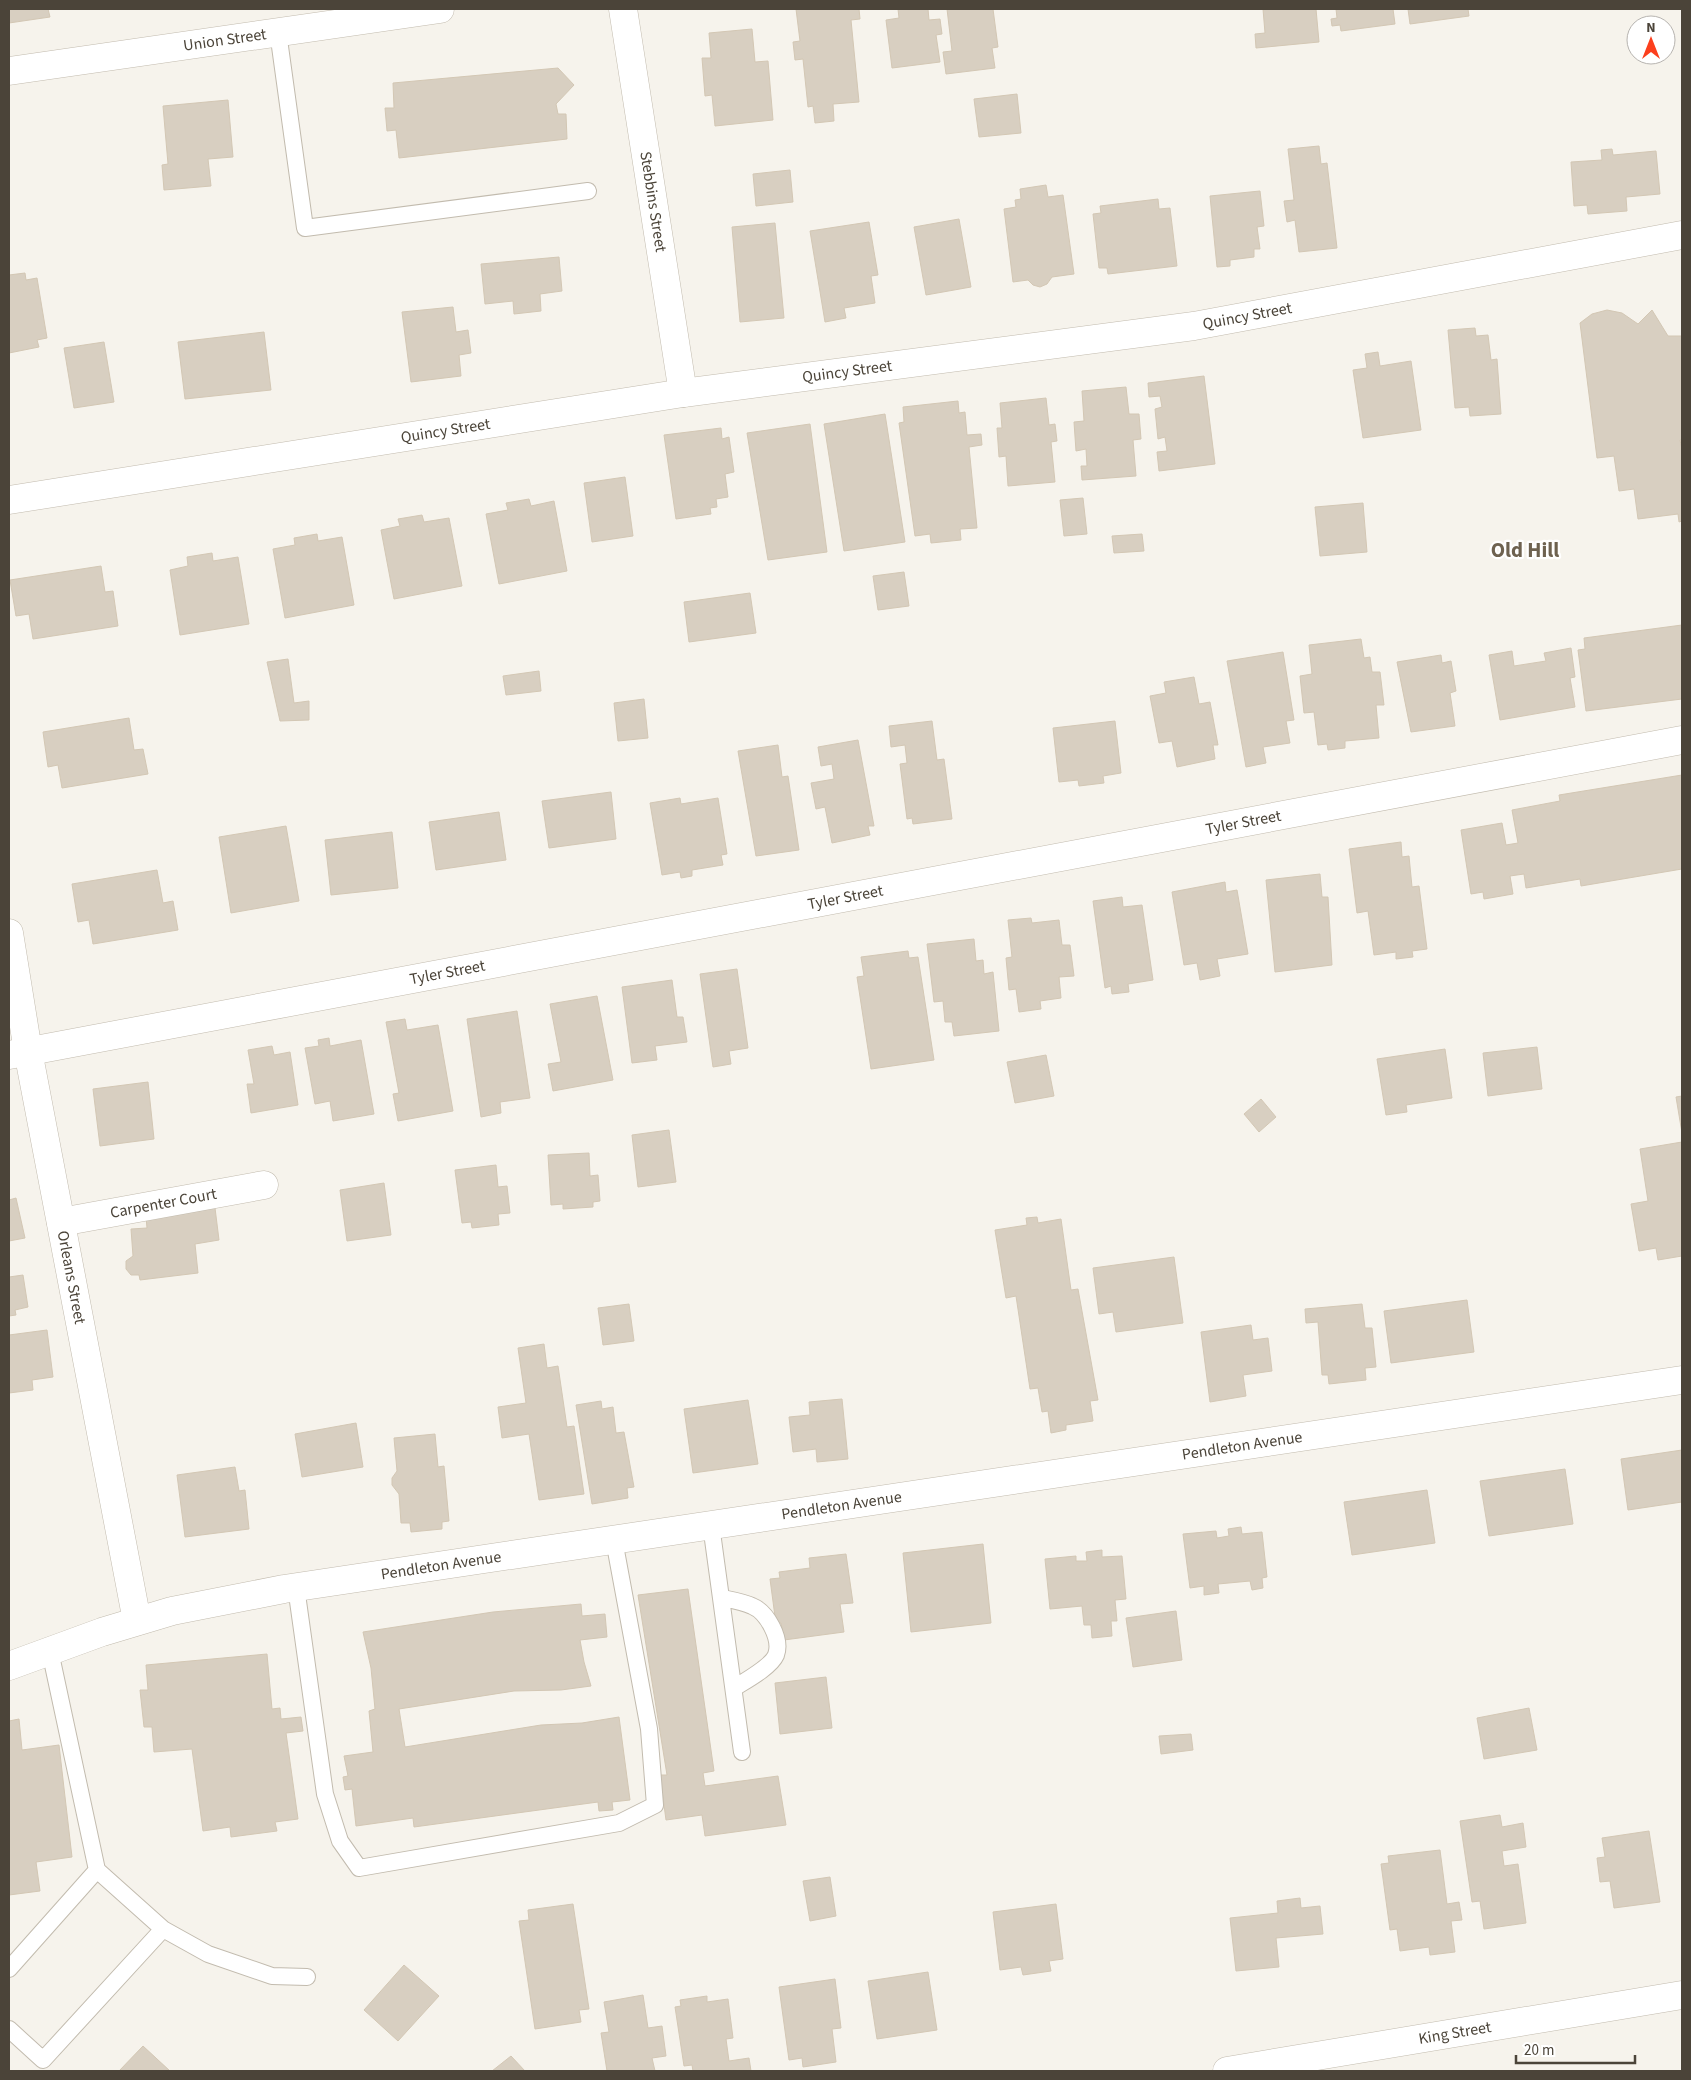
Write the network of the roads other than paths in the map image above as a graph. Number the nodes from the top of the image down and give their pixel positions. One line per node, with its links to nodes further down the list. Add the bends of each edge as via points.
1 (440, 9): 3 (street, Union Street)
2 (623, 9): 7 (street, Stebbins Street)
3 (278, 32): 4 (street, Union Street); 5 (lane, via 305,228)
4 (9, 71)
5 (588, 191)
6 (1682, 236): 7 (street, Quincy Street, via 1194,326)
7 (683, 393): 8 (street, Quincy Street)
8 (9, 500)
9 (1682, 740): 11 (street, Tyler Street)
10 (9, 933): 11 (street, Orleans Street)
11 (19, 1053): 13 (street, Orleans Street)
12 (264, 1185): 13 (street, Carpenter Court)
13 (61, 1222): 19 (street, Orleans Street)
14 (1682, 1380): 15 (street, Pendleton Avenue)
15 (711, 1525): 16 (street, Pendleton Avenue); 18 (lane)
16 (614, 1540): 17 (street, Pendleton Avenue); 17 (lane, via 649,1729 655,1805 619,1823 359,1868 340,1841 325,1794)
17 (296, 1587): 19 (street, Pendleton Avenue, via 209,1603)
18 (722, 1598): 22 (lane); 22 (lane, via 754,1607 771,1624 777,1638 776,1655)
19 (137, 1621): 20 (street, Pendleton Avenue)
20 (50, 1651): 21 (street, Pendleton Avenue); 24 (lane)
21 (9, 1666)
22 (734, 1688): 23 (lane)
23 (742, 1752)
24 (97, 1870): 25 (lane); 26 (lane)
25 (163, 1929): 27 (lane, via 208,1954 245,1967 272,1976); 29 (lane, via 43,2060)
26 (9, 1969)
27 (307, 1977)
28 (1682, 1994): 30 (street, King Street)
29 (9, 2029)
30 (1227, 2071)

